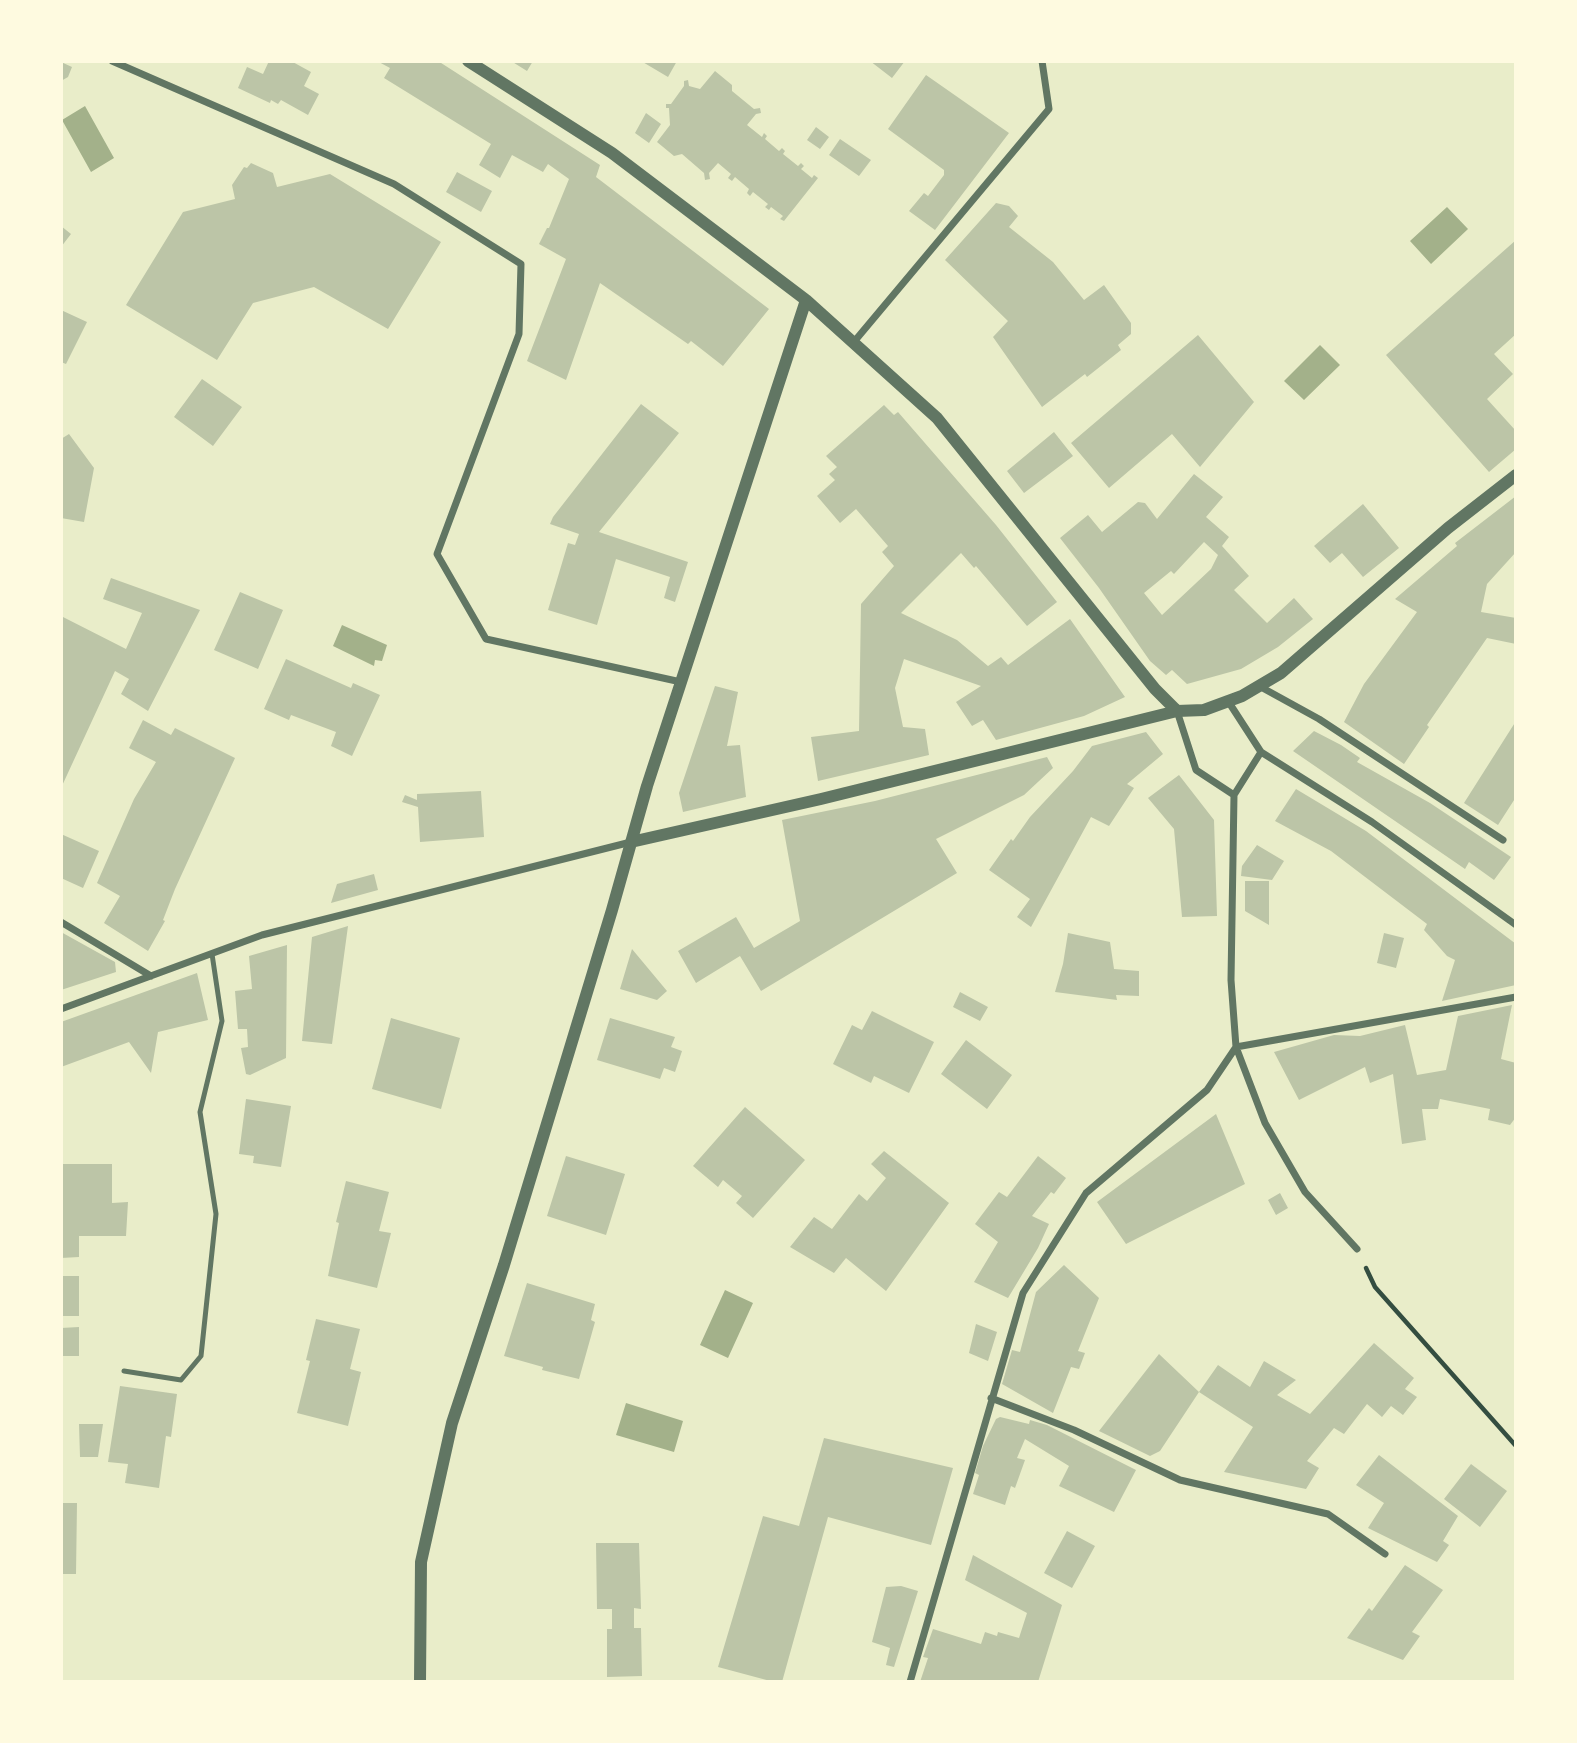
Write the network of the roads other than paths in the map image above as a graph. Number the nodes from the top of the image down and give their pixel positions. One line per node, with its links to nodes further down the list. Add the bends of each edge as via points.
1 (112, 61): 7 (street, via 394,184 521,264 519,334 437,554 486,639)
2 (468, 61): 4 (street, via 612,153)
3 (1042, 61): 5 (street, via 1049,109)
4 (806, 300): 5 (street); 7 (street)
5 (853, 343): 10 (street, via 937,418)
6 (1516, 475): 8 (street)
7 (681, 682): 14 (street)
8 (1259, 687): 9 (street); 13 (street, via 1319,719)
9 (1228, 701): 10 (street, via 1204,710); 11 (street)
10 (1177, 711): 12 (street, via 1196,770); 14 (street)
11 (1261, 751): 12 (street); 16 (street, via 1372,822)
12 (1234, 795): 21 (street, via 1231,980)
13 (1503, 841)
14 (631, 842): 17 (street, via 262,935); 26 (street, via 452,1423 421,1562)
15 (61, 922): 18 (street)
16 (1516, 925)
17 (212, 954): 18 (street); 23 (lane, via 222,1021 200,1112 216,1214 201,1356 181,1380)
18 (151, 976): 20 (street)
19 (1516, 997): 21 (street)
20 (61, 1009)
21 (1236, 1047): 22 (street, via 1265,1123 1305,1192); 24 (street, via 1207,1090 1086,1193 1023,1293)
22 (1357, 1249)
23 (124, 1371)
24 (991, 1398): 25 (street, via 1074,1430 1180,1480 1328,1514); 27 (street)
25 (1385, 1554)
26 (420, 1682)
27 (910, 1682)

